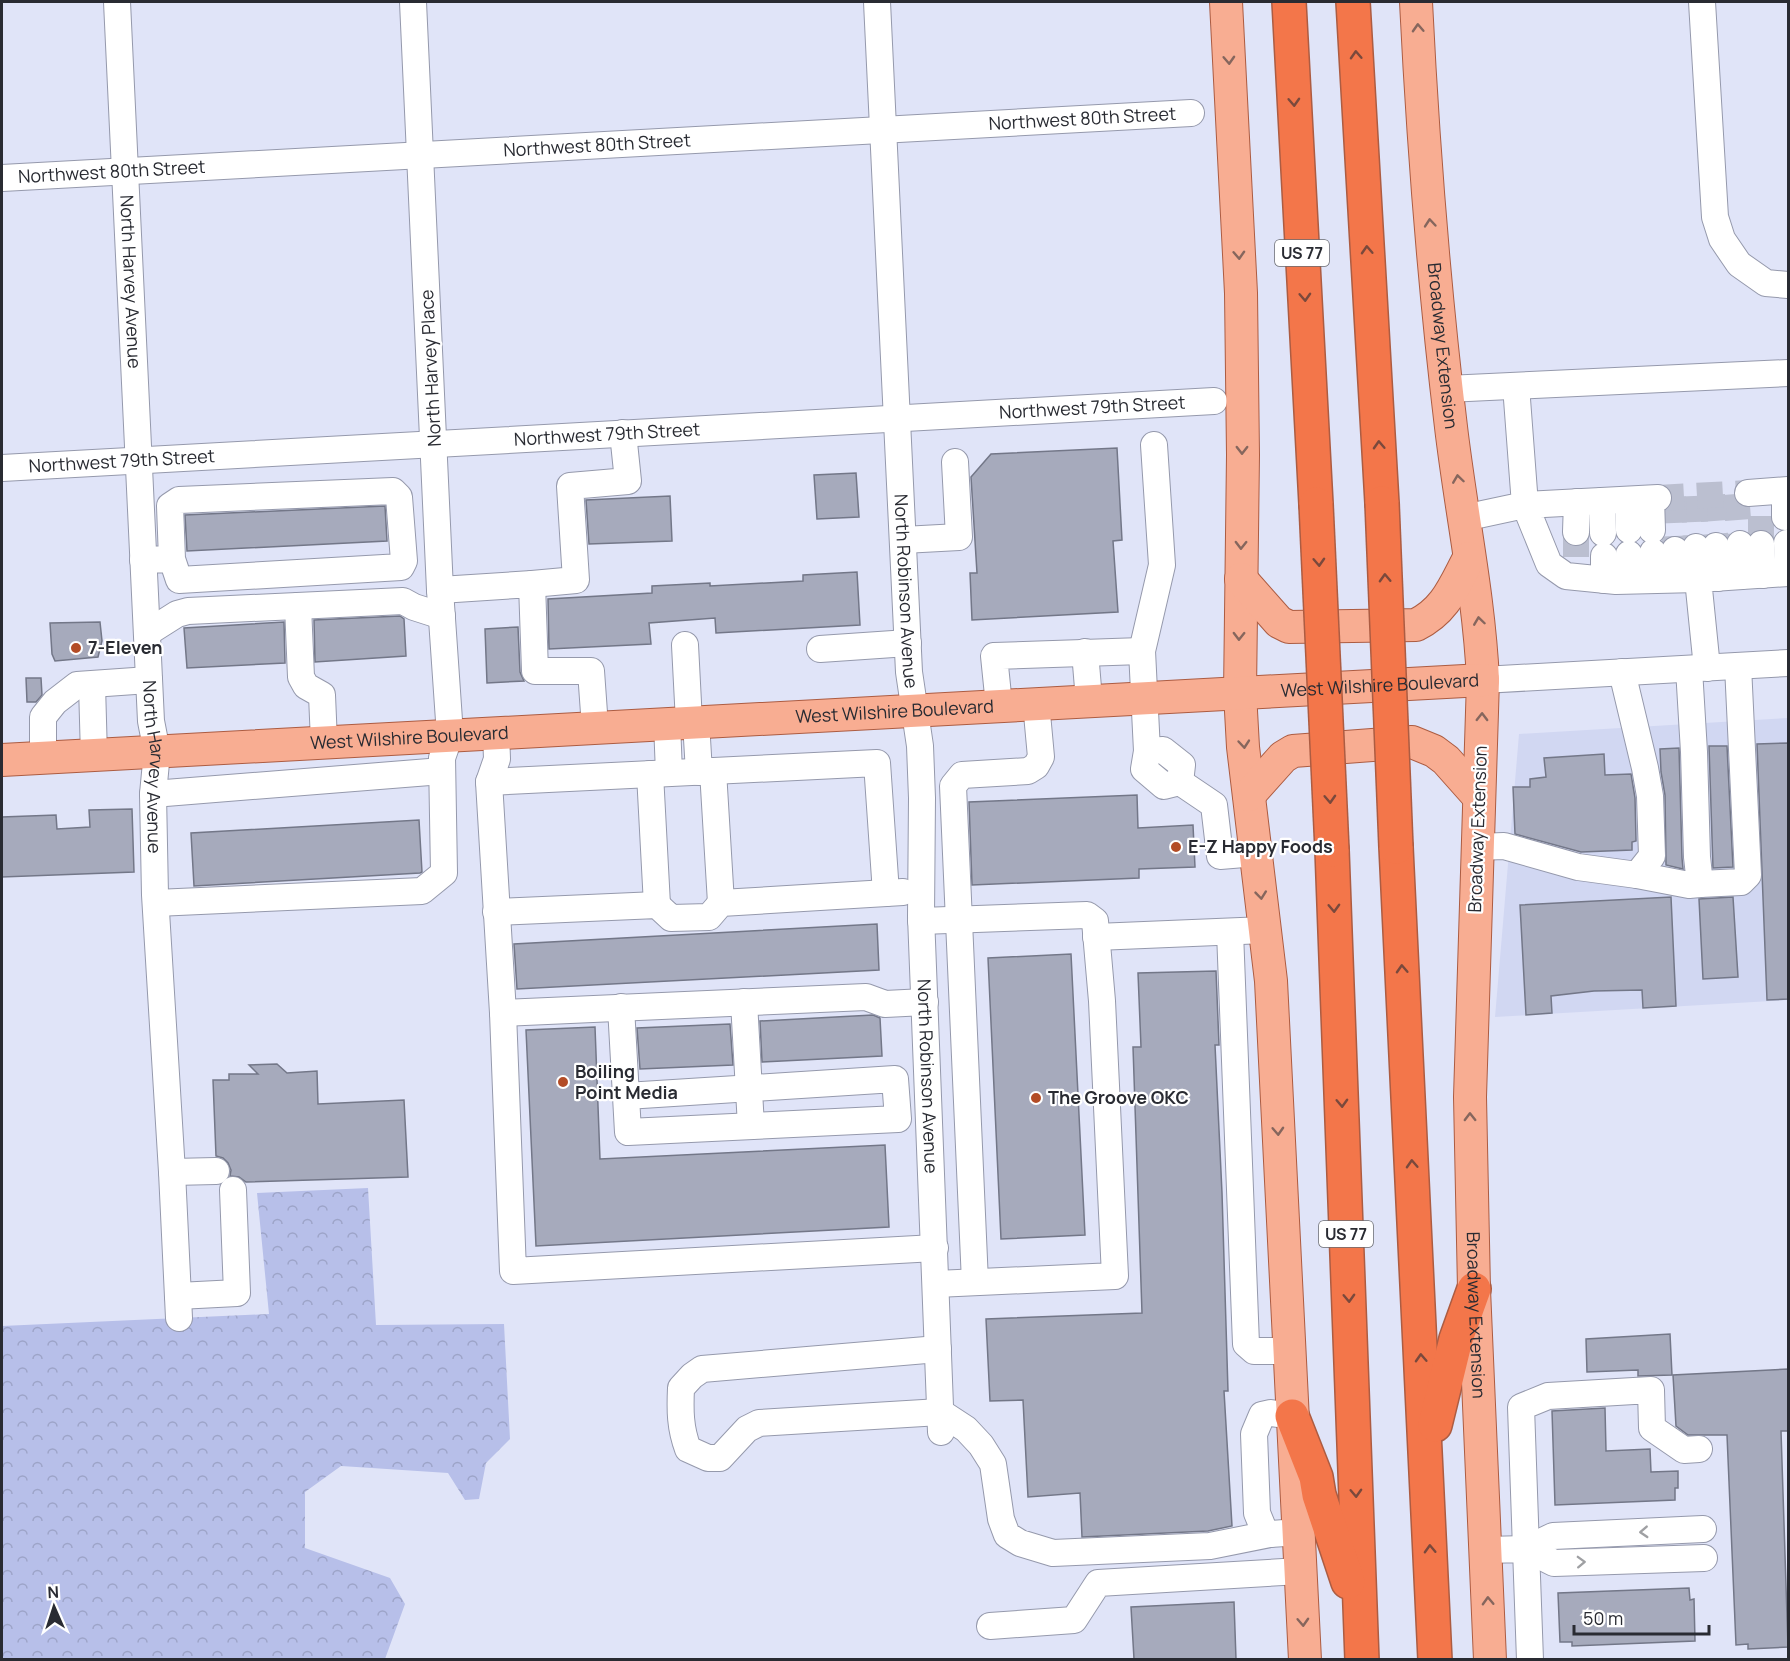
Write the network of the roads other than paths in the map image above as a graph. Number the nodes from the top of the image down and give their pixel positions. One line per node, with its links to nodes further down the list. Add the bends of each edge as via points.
1 (117, 2): 12 (street, North Harvey Avenue)
2 (413, 2): 11 (street, North Harvey Place)
3 (877, 2): 10 (street, North Robinson Avenue)
4 (1226, 2): 41 (main road, one-way to 41, via 1241,293)
5 (1289, 2): 128 (highway, US 77, one-way to 128, bridge, via 1332,850)
6 (1353, 2): 121 (highway, one-way to 6, bridge, via 1382,503)
7 (1416, 2): 17 (main road, Broadway Extension, one-way to 7, via 1424,158)
8 (1702, 2): 14 (street, via 1715,217 1722,239 1739,264 1766,284)
9 (1191, 113): 10 (street, Northwest 80th Street)
10 (883, 130): 11 (street, Northwest 80th Street); 19 (street, North Robinson Avenue)
11 (421, 155): 12 (street, Northwest 80th Street); 21 (street, North Harvey Place)
12 (124, 171): 13 (street, Northwest 80th Street); 23 (street, North Harvey Avenue)
13 (2, 178)
14 (1788, 285)
15 (1788, 373): 16 (street)
16 (1516, 386): 17 (street); 28 (street)
17 (1447, 389): 30 (main road, Broadway Extension, one-way to 17)
18 (1214, 401): 19 (street, Northwest 79th Street)
19 (897, 418): 20 (street, Northwest 79th Street); 31 (street, North Robinson Avenue)
20 (623, 433): 21 (street, Northwest 79th Street); 42 (street, via 628,481 570,486 576,580)
21 (435, 443): 23 (street, Northwest 79th Street); 43 (street, North Harvey Place)
22 (1154, 445): 51 (street, via 1162,565)
23 (139, 460): 25 (street, Northwest 79th Street); 37 (street, North Harvey Avenue)
24 (956, 462): 31 (street, via 959,537)
25 (2, 468)
26 (1787, 491): 29 (street)
27 (1590, 502): 28 (street); 33 (street, via 1646,499); 34 (street); 35 (street)
28 (1525, 505): 30 (street); 34 (street, via 1549,564 1566,576)
29 (1763, 505)
30 (1464, 518): 36 (main road, Broadway Extension)
31 (903, 540): 48 (street, North Robinson Avenue)
32 (1787, 543): 39 (street)
33 (1684, 544): 40 (street); 40 (street); 40 (street); 40 (street)
34 (1576, 555): 35 (street)
35 (1604, 556): 40 (street)
36 (1470, 558): 41 (main road, via 1440,610 1416,625 1289,627 1279,622); 58 (main road, Broadway Extension, one-way to 36)
37 (143, 560): 38 (street); 47 (street, North Harvey Avenue)
38 (176, 569): 38 (street, via 401,567 404,561 399,497 393,491 179,500 170,506); 45 (street)
39 (1788, 573): 40 (street)
40 (1697, 578): 55 (street)
41 (1241, 579): 60 (main road, one-way to 60)
42 (532, 584): 43 (street); 67 (street, via 535,671 591,671)
43 (441, 590): 46 (street, North Harvey Place)
44 (297, 606): 45 (street); 46 (street, via 403,601); 70 (street, via 301,677 306,686 322,695)
45 (182, 613): 47 (street)
46 (442, 616): 69 (street, North Harvey Place)
47 (147, 633): 57 (street, North Harvey Avenue)
48 (908, 643): 50 (street); 65 (street, North Robinson Avenue)
49 (685, 645): 66 (street)
50 (820, 649)
51 (1142, 651): 52 (street); 61 (street)
52 (1085, 652): 62 (street); 64 (street, via 994,656)
53 (1788, 663): 54 (street, West Wilshire Boulevard)
54 (1738, 666): 55 (street, West Wilshire Boulevard); 88 (street, via 1748,875 1741,882)
55 (1698, 668): 56 (street, West Wilshire Boulevard); 88 (street, via 1694,752)
56 (1622, 672): 58 (street, West Wilshire Boulevard); 87 (street, via 1650,796 1652,856)
57 (149, 680): 59 (street); 72 (street, North Harvey Avenue)
58 (1483, 680): 60 (main road, West Wilshire Boulevard); 84 (main road, Broadway Extension, one-way to 58)
59 (92, 685): 73 (street); 74 (street, via 77,685 43,717)
60 (1240, 693): 61 (main road, West Wilshire Boulevard); 83 (main road, one-way to 83)
61 (1144, 698): 62 (main road, West Wilshire Boulevard); 86 (street, via 1144,769 1164,786 1180,782 1214,805 1220,856)
62 (1089, 700): 63 (main road, West Wilshire Boulevard)
63 (1036, 704): 64 (main road, West Wilshire Boulevard); 95 (street, via 1041,757 1036,766 1028,771 962,776 953,786)
64 (999, 705): 65 (main road, West Wilshire Boulevard)
65 (915, 710): 66 (main road, West Wilshire Boulevard); 89 (street, North Robinson Avenue, via 921,767)
66 (684, 722): 67 (main road, West Wilshire Boulevard); 77 (street); 78 (street)
67 (595, 727): 68 (main road, West Wilshire Boulevard)
68 (496, 732): 69 (main road, West Wilshire Boulevard); 80 (street, via 497,759)
69 (450, 735): 70 (main road, West Wilshire Boulevard); 76 (street, North Harvey Place)
70 (336, 742): 71 (main road, West Wilshire Boulevard); 79 (street)
71 (249, 747): 72 (main road, West Wilshire Boulevard); 81 (street)
72 (157, 752): 73 (main road, West Wilshire Boulevard); 82 (street, North Harvey Avenue)
73 (94, 756): 74 (main road, West Wilshire Boulevard)
74 (43, 758): 75 (main road, West Wilshire Boulevard)
75 (2, 760)
76 (442, 771): 79 (street); 91 (street, North Harvey Place, via 444,873 422,891)
77 (706, 772): 78 (street); 90 (street, via 877,763); 92 (street)
78 (660, 774): 80 (street); 93 (street)
79 (352, 778): 81 (street)
80 (489, 782): 94 (street)
81 (251, 786): 82 (street)
82 (153, 794): 91 (street, North Harvey Avenue)
83 (1250, 795): 84 (main road, via 1293,751 1412,742 1446,760); 86 (main road)
84 (1478, 796): 85 (main road, Broadway Extension)
85 (1477, 847): 87 (street, via 1504,846 1578,867); 115 (main road, Broadway Extension, one-way to 85, via 1470,1097)
86 (1256, 853): 97 (main road, one-way to 97)
87 (1637, 875): 88 (street)
88 (1700, 884)
89 (921, 891): 90 (street); 96 (street, North Robinson Avenue)
90 (886, 893): 92 (street)
91 (156, 903): 110 (street, North Harvey Avenue)
92 (721, 903): 93 (street, via 709,917 671,918)
93 (657, 905): 94 (street)
94 (496, 912): 103 (street)
95 (958, 920): 96 (street); 99 (street, via 1087,915 1095,921); 113 (street)
96 (921, 921): 101 (street, North Robinson Avenue)
97 (1265, 930): 98 (street); 117 (main road, one-way to 117)
98 (1230, 932): 99 (street); 117 (street, via 1246,1344 1254,1351)
99 (1096, 938): 113 (street, via 1115,1276)
100 (744, 1002): 101 (street, via 866,997 885,1004); 102 (street); 104 (street)
101 (925, 1002): 105 (street, North Robinson Avenue)
102 (621, 1007): 103 (street); 106 (street)
103 (503, 1013): 112 (street, via 513,1271)
104 (749, 1088): 106 (street); 107 (street, via 895,1079); 108 (street)
105 (929, 1095): 107 (street); 112 (street, North Robinson Avenue)
106 (626, 1096): 108 (street, via 628,1132)
107 (896, 1097): 108 (street, via 898,1119)
108 (752, 1126)
109 (216, 1171): 110 (street)
110 (172, 1172): 111 (street, North Harvey Avenue, via 178,1307 237,1293)
111 (233, 1190)
112 (935, 1248): 114 (street, North Robinson Avenue)
113 (975, 1282): 114 (street)
114 (936, 1284): 116 (street, North Robinson Avenue)
115 (1474, 1288): 121 (highway, via 1456,1339); 125 (main road, Broadway Extension)
116 (938, 1348): 119 (street, North Robinson Avenue); 119 (street, via 702,1369 681,1388 680,1415 688,1449 708,1458 720,1458 747,1429 759,1423)
117 (1290, 1351): 118 (main road)
118 (1292, 1416): 123 (main road); 128 (highway, via 1316,1477)
119 (940, 1422): 123 (street, via 966,1429 981,1444 993,1464 1007,1535 1020,1543 1053,1553 1210,1546)
120 (1699, 1449): 124 (street, via 1684,1450 1652,1428 1651,1390 1548,1396 1521,1407)
121 (1426, 1459): 132 (highway, one-way to 121)
122 (1703, 1529): 124 (street, one-way to 124, via 1553,1536)
123 (1284, 1533): 127 (main road)
124 (1526, 1548): 125 (street); 126 (street, one-way to 126, via 1554,1563); 134 (street)
125 (1486, 1550): 133 (main road, Broadway Extension, one-way to 125)
126 (1704, 1558)
127 (1300, 1571): 129 (street, via 1098,1583 1074,1620); 130 (main road, one-way to 130)
128 (1360, 1618): 131 (highway, US 77)
129 (990, 1626)
130 (1305, 1659)
131 (1362, 1659)
132 (1435, 1659)
133 (1490, 1659)
134 (1530, 1659)

